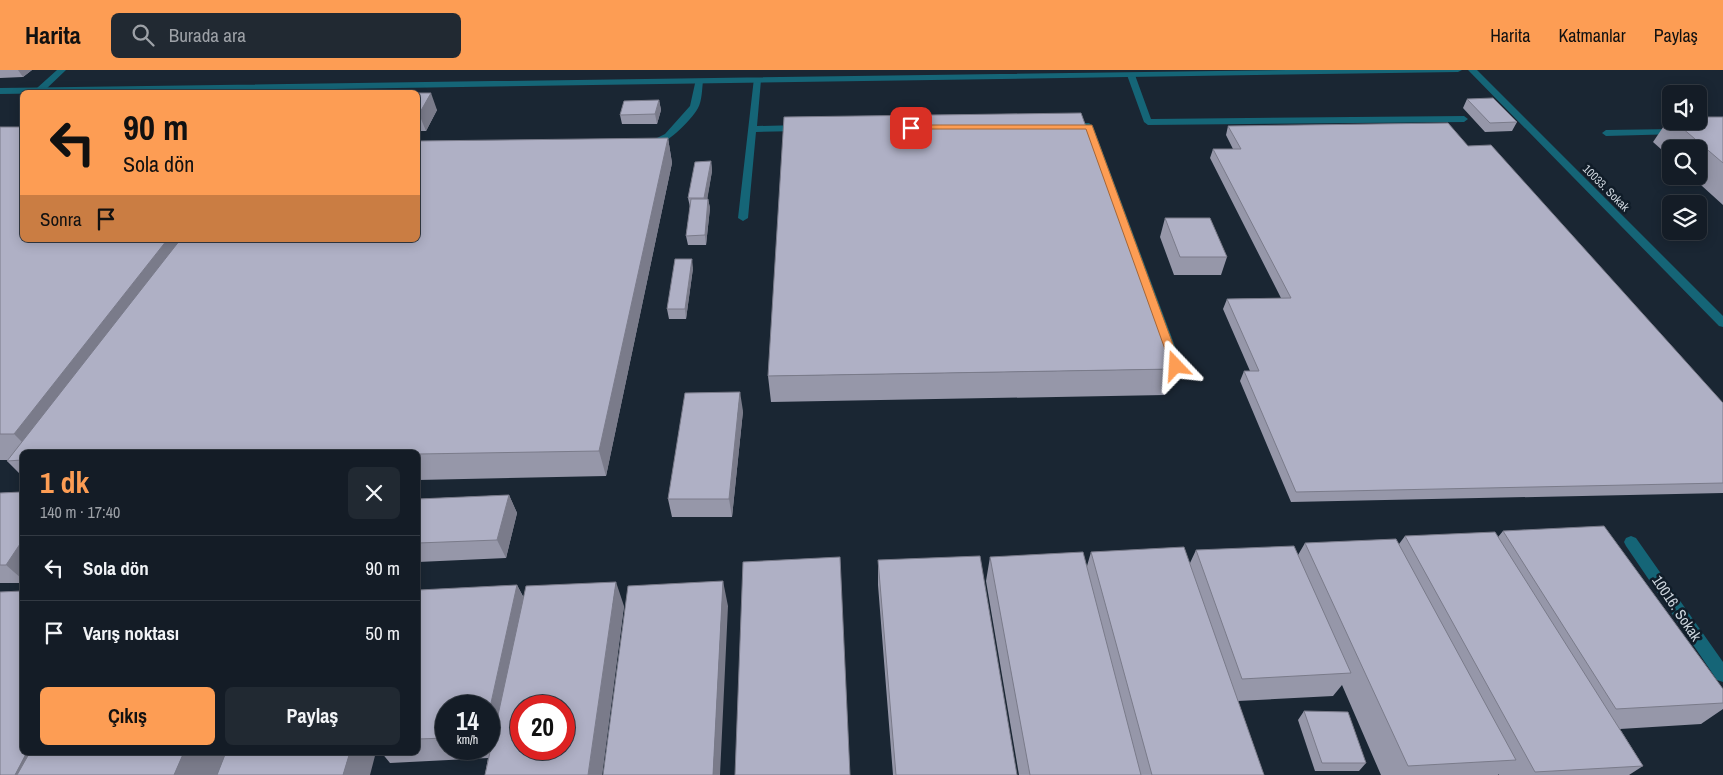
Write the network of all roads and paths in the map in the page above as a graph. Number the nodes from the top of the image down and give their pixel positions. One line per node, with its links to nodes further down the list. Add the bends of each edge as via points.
1 (62, 70): 8 (street)
2 (1458, 70): 4 (street)
3 (1472, 70): 18 (street, 10033. Sokak)
4 (1131, 75): 5 (street); 10 (street, via 1148,122)
5 (758, 80): 6 (street); 13 (street)
6 (699, 81): 8 (street); 16 (street, via 694,107 674,130 660,141)
7 (20, 90): 9 (street)
8 (40, 90)
9 (0, 91)
10 (1464, 119)
11 (1060, 126): 19 (street, via 1089,126)
12 (812, 128): 13 (street)
13 (752, 129): 17 (street)
14 (1606, 132): 15 (street)
15 (1684, 132)
16 (639, 148)
17 (743, 218)
18 (1723, 323)
19 (1176, 366)
20 (1631, 542): 21 (street, 10016. Sokak)
21 (1723, 675)

